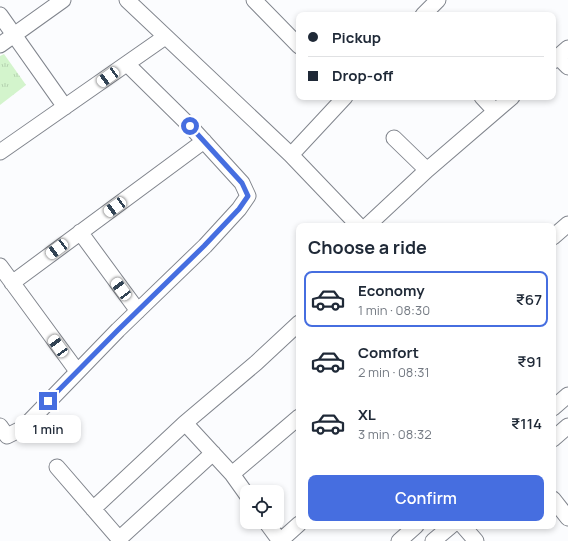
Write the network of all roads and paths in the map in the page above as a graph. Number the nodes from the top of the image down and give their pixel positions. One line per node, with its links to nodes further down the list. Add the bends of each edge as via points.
1 (63, 0): 7 (street)
2 (127, 0): 8 (street)
3 (254, 0): 9 (street)
4 (437, 0): 5 (street)
5 (426, 12)
6 (0, 15): 7 (street)
7 (14, 35): 10 (street); 15 (street)
8 (165, 37): 11 (street); 20 (street)
9 (296, 43)
10 (0, 45)
11 (127, 64): 15 (street); 18 (street)
12 (342, 100): 20 (street)
13 (485, 100): 16 (street)
14 (508, 100): 16 (street)
15 (65, 107): 19 (street)
16 (495, 111): 21 (street)
17 (394, 138): 21 (street)
18 (204, 141): 25 (street); 29 (street, via 242,183 248,196 210,241)
19 (0, 152)
20 (291, 155): 22 (street)
21 (427, 170): 23 (street)
22 (356, 223)
23 (371, 223)
24 (568, 224): 26 (street)
25 (80, 232): 28 (street); 29 (street)
26 (556, 234)
27 (0, 266): 28 (street)
28 (12, 283): 31 (street)
29 (138, 311): 31 (street)
30 (296, 326): 35 (street)
31 (77, 371): 36 (street, via 23,428 7,436)
32 (568, 395): 33 (street)
33 (556, 405)
34 (296, 420): 41 (street)
35 (185, 423): 39 (street); 44 (street)
36 (0, 426)
37 (568, 426): 38 (street)
38 (556, 436)
39 (213, 453): 41 (street); 51 (street)
40 (57, 467): 44 (street)
41 (232, 474): 42 (street)
42 (240, 485)
43 (556, 504): 45 (street)
44 (93, 509): 51 (street)
45 (568, 518)
46 (296, 527): 52 (street)
47 (271, 529): 52 (street)
48 (413, 529): 53 (street)
49 (447, 529): 54 (street)
50 (466, 529): 55 (street)
51 (120, 540)
52 (280, 541)
53 (399, 541)
54 (433, 541)
55 (476, 541)

